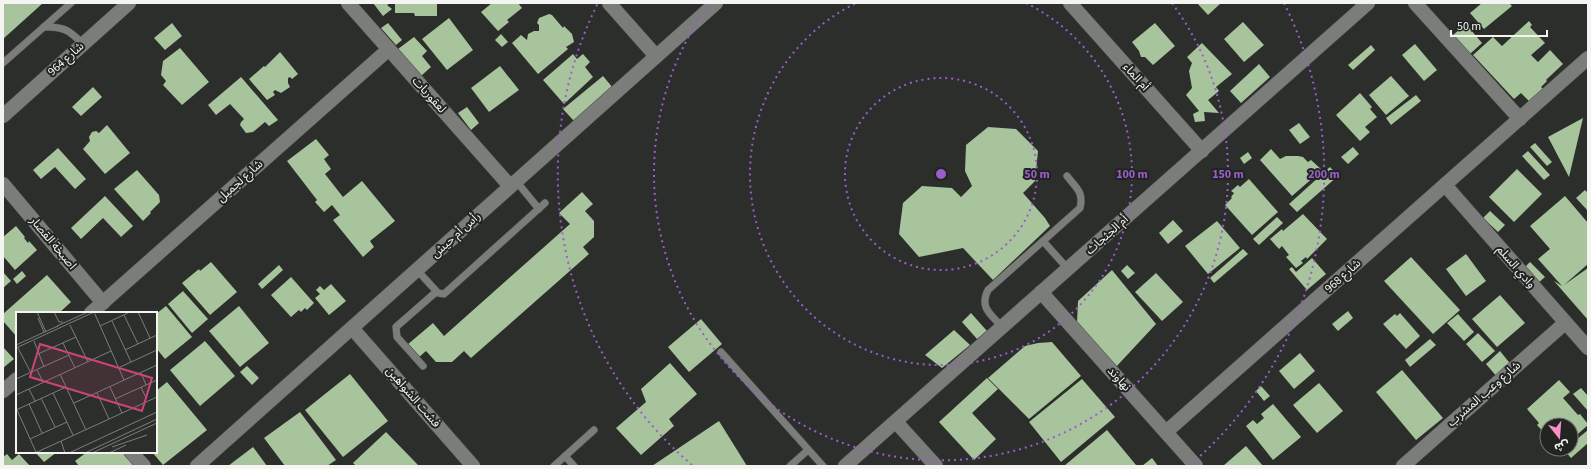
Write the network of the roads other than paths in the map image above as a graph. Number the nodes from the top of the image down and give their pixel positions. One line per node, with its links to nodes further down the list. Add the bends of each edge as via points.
1 (71, 3): 9 (lane)
2 (130, 3): 10 (street, شارع 964)
3 (348, 3): 11 (street, لعقوريات)
4 (609, 3): 12 (street)
5 (716, 3): 12 (street, رأس أم حيش)
6 (1368, 3): 17 (street, أم الجثجاث)
7 (1415, 3): 16 (street)
8 (1077, 5): 17 (street, أم الماء)
9 (44, 27): 10 (lane, via 64,28); 14 (lane)
10 (84, 44): 15 (street, شارع 964)
11 (389, 49): 20 (street, لعقوريات); 29 (street, شارع لجميل)
12 (656, 56): 20 (street, رأس أم حيش)
13 (1588, 58): 16 (street, شارع 968)
14 (3, 63)
15 (3, 116)
16 (1520, 119): 21 (street, شارع 968)
17 (1202, 151): 25 (street, أم الجثجاث)
18 (1067, 176): 24 (lane, via 1080,192 1080,208)
19 (3, 184): 29 (street, اصبخة القصار)
20 (513, 184): 23 (lane); 26 (street, رأس أم حيش)
21 (1444, 186): 31 (street, وادي السلم); 41 (street, شارع 968)
22 (545, 203): 23 (lane)
23 (539, 209): 27 (lane, via 446,292)
24 (1042, 241): 25 (lane); 32 (lane, via 988,290 984,298 984,306)
25 (1068, 269): 28 (street, أم الجثجاث)
26 (417, 270): 27 (lane); 33 (street, رأس أم حيش)
27 (436, 292): 36 (lane, via 396,327 397,337)
28 (1042, 292): 32 (street, أم الجثجاث); 41 (street, نهاوند)
29 (103, 303): 30 (street, شارع لجميل)
30 (92, 312)
31 (1565, 323): 34 (street, وادي السلم); 55 (street, شارع وعب المشرب)
32 (1002, 327): 39 (street, أم الجثجاث)
33 (352, 328): 46 (street, رأس أم حيش); 47 (street, فشت الشواهين)
34 (1588, 348)
35 (721, 352): 42 (lane)
36 (423, 366)
37 (16, 380): 38 (street)
38 (3, 391)
39 (896, 422): 52 (street, أم الجثجاث); 53 (street)
40 (594, 430): 44 (lane)
41 (1166, 432): 54 (street, نهاوند)
42 (808, 450): 50 (lane); 51 (lane)
43 (132, 453): 45 (street)
44 (565, 456): 48 (lane); 49 (lane)
45 (144, 466)
46 (197, 466)
47 (473, 466)
48 (554, 466)
49 (574, 466)
50 (790, 466)
51 (823, 466)
52 (845, 466)
53 (936, 466)
54 (1196, 466)
55 (1403, 466)

